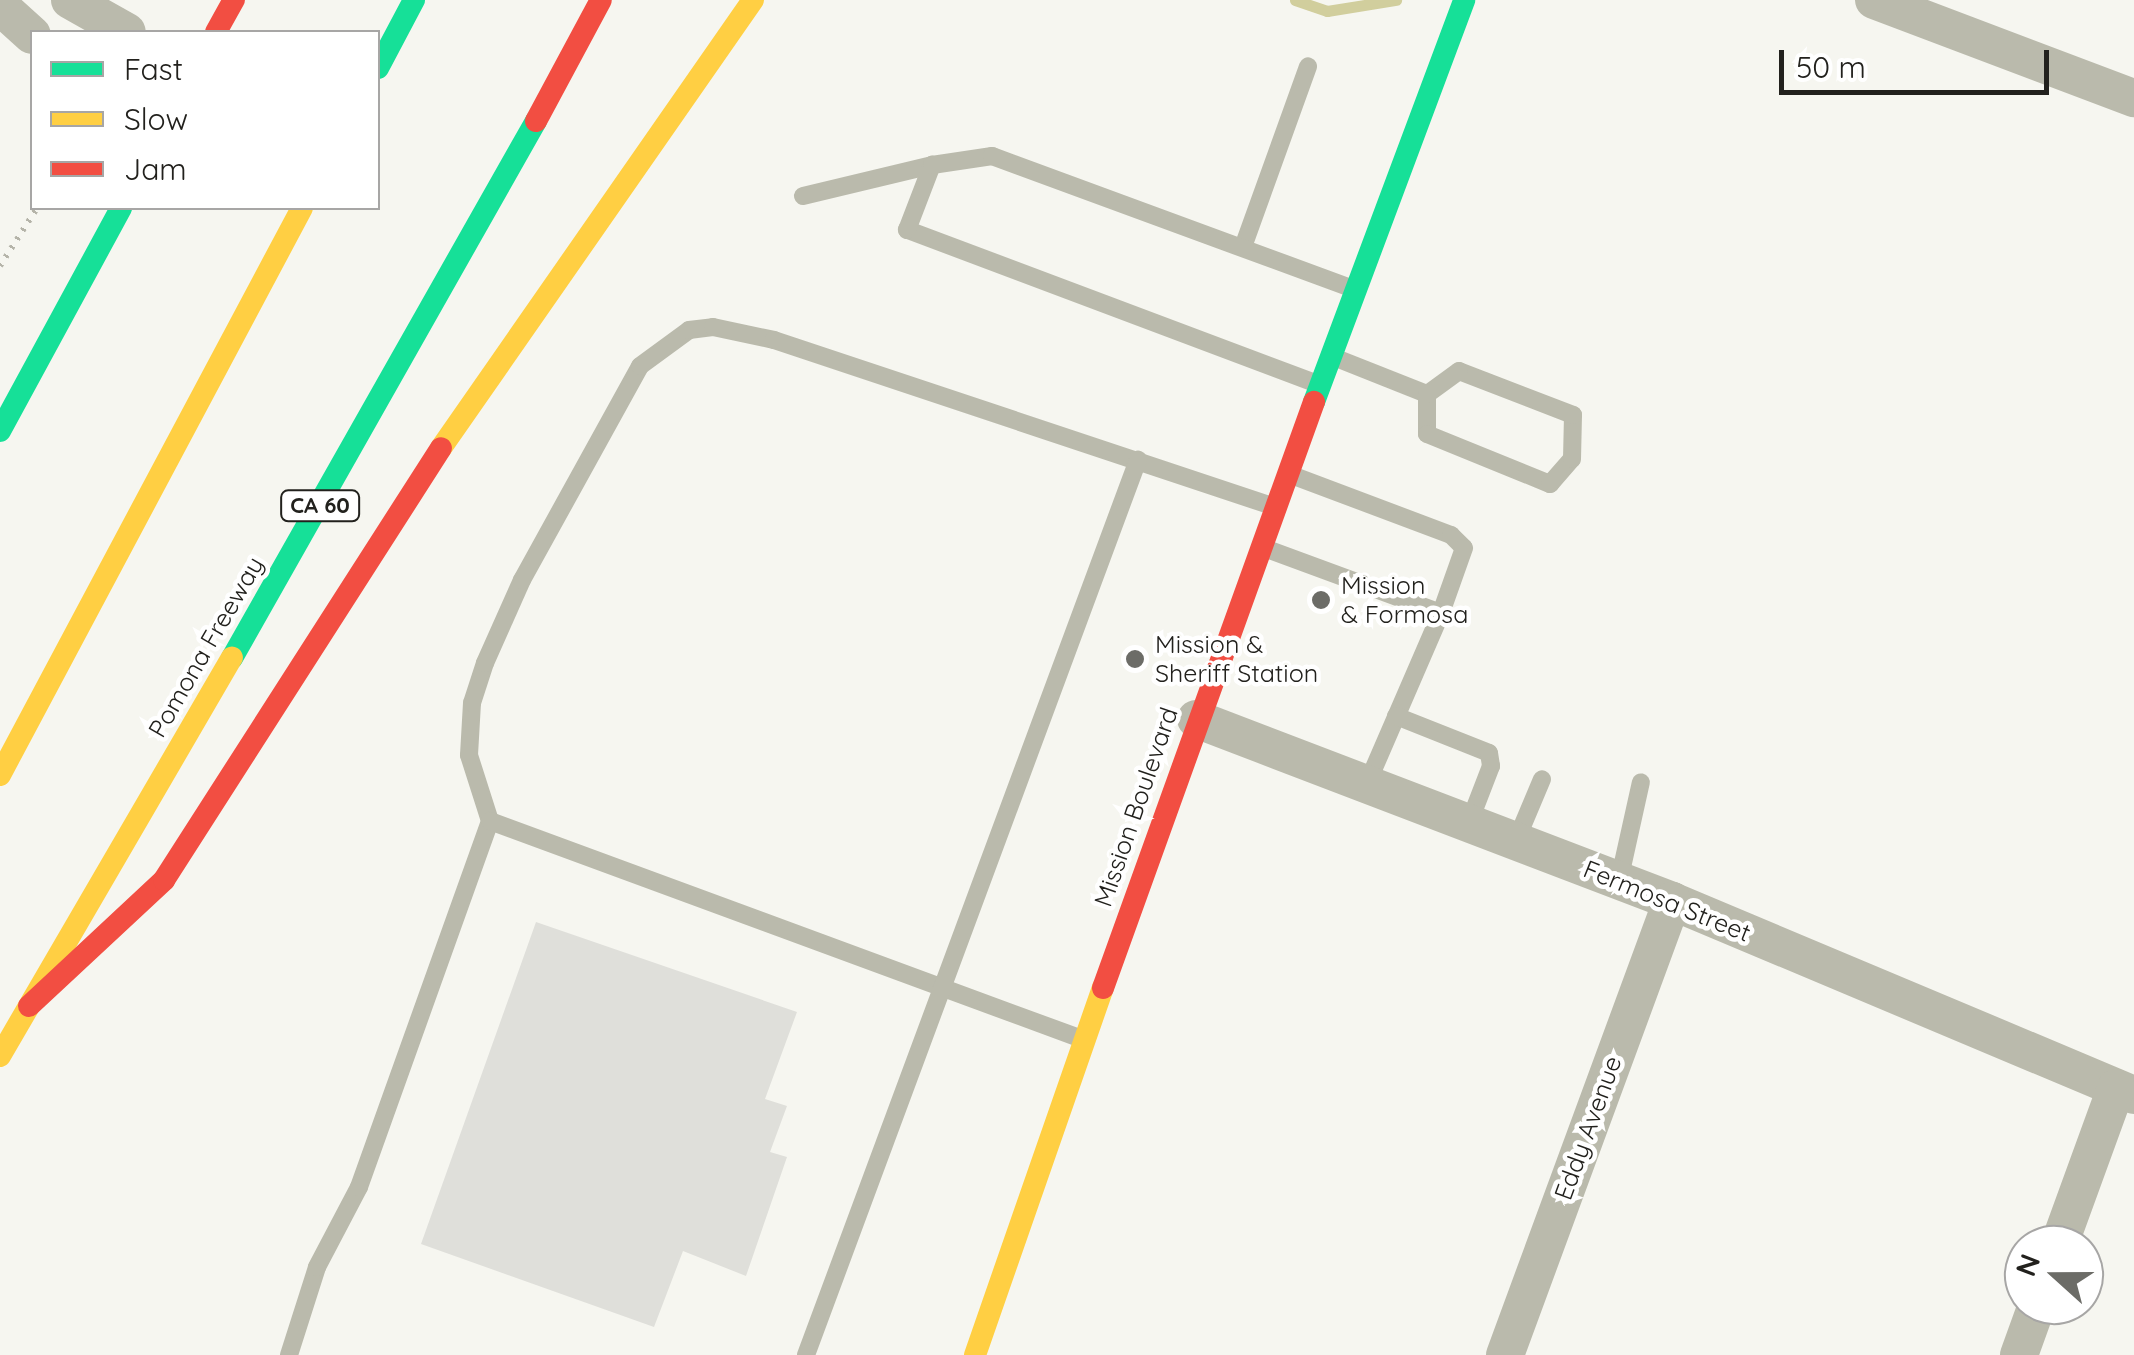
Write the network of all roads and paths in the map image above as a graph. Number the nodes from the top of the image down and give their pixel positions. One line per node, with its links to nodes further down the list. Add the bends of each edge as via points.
1 (70, 0): 9 (street)
2 (234, 0): 10 (main road)
3 (414, 0): 12 (main road)
4 (601, 0): 44 (main road, Pomona Freeway / CA 60, via 421,334)
5 (753, 0): 44 (main road, via 477,392 164,880)
6 (1464, 0): 22 (main road, Mission Boulevard)
7 (1874, 0): 14 (street)
8 (0, 6): 11 (street)
9 (123, 30)
10 (217, 30)
11 (30, 33)
12 (380, 64)
13 (1308, 66): 20 (lane)
14 (2134, 98)
15 (932, 165): 16 (lane); 20 (lane, via 992,156); 24 (lane, via 907,230)
16 (803, 196)
17 (37, 210): 21 (path)
18 (121, 210): 26 (main road)
19 (301, 210): 34 (main road)
20 (1242, 247): 22 (lane)
21 (0, 266)
22 (1356, 290): 23 (main road, Mission Boulevard)
23 (1331, 356): 24 (main road, Mission Boulevard); 25 (lane)
24 (1320, 385): 28 (main road, Mission Boulevard)
25 (1427, 394): 25 (lane, via 1427,434 1550,484 1572,459 1574,416 1458,371)
26 (0, 431)
27 (1138, 460): 29 (lane); 38 (lane, via 743,331 713,327 671,338 640,366 522,580 485,663 472,703 469,755); 43 (lane)
28 (1286, 474): 29 (main road, Mission Boulevard); 31 (lane, via 1451,535 1464,548)
29 (1275, 506): 30 (main road, Mission Boulevard)
30 (1260, 546): 31 (lane); 33 (main road, Mission Boulevard)
31 (1441, 613): 32 (lane)
32 (1396, 716): 37 (lane); 39 (lane, via 1488,753 1491,766)
33 (1196, 718): 37 (street, Fermosa Street); 45 (main road, Mission Boulevard)
34 (0, 776)
35 (1542, 780): 40 (lane)
36 (1641, 782): 41 (lane)
37 (1367, 784): 39 (street, Fermosa Street)
38 (490, 821): 43 (lane); 50 (lane, via 359,1188 317,1268)
39 (1469, 823): 40 (street, Fermosa Street)
40 (1516, 841): 41 (street, Fermosa Street)
41 (1619, 881): 42 (street, Fermosa Street)
42 (1672, 902): 47 (street, Fermosa Street); 53 (street, Eddy Avenue)
43 (942, 988): 45 (lane); 51 (lane)
44 (28, 1006): 46 (main road, Pomona Freeway / CA 60)
45 (1084, 1040): 52 (main road, Mission Boulevard)
46 (0, 1056)
47 (2125, 1091): 48 (street)
48 (2068, 1225)
49 (2030, 1325): 54 (street)
50 (289, 1355)
51 (806, 1355)
52 (974, 1355)
53 (1505, 1355)
54 (2019, 1355)

